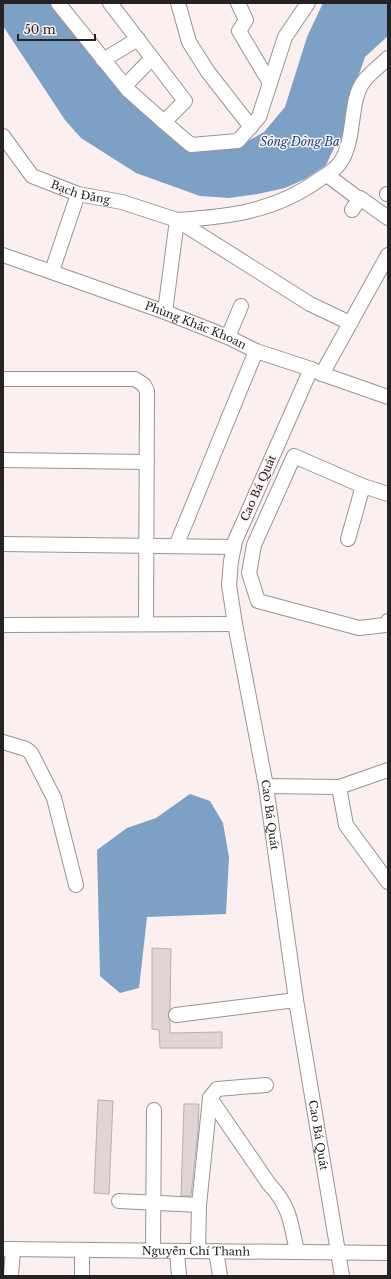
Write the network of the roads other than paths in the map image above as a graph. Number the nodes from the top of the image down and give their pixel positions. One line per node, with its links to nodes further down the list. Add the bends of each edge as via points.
1 (58, 3): 9 (street)
2 (110, 3): 6 (street)
3 (178, 3): 13 (street, via 189,42 208,72)
4 (238, 3): 10 (street, via 246,20 239,31)
5 (308, 3): 10 (street, via 285,37)
6 (138, 39): 7 (street); 9 (street)
7 (152, 58): 11 (street); 12 (street, via 185,101)
8 (388, 58): 15 (street, via 363,82 356,101 348,148 338,167)
9 (103, 60): 11 (street)
10 (270, 83): 13 (street, via 259,117)
11 (125, 86): 12 (street)
12 (164, 122): 13 (street, via 191,145 238,141)
13 (251, 126)
14 (4, 139): 16 (street, Bạch Đằng, via 32,176)
15 (327, 175): 17 (street, via 355,205 362,199); 18 (street, via 297,195 265,208 228,216)
16 (78, 194): 18 (street, Bạch Đằng, via 122,202); 21 (street)
17 (388, 218)
18 (177, 220): 23 (street); 24 (street, via 310,304)
19 (3, 255): 21 (street, Phùng Khắc Khoan)
20 (388, 255): 24 (street, Cao Bá Quát)
21 (52, 271): 23 (street, Phùng Khắc Khoan)
22 (241, 306): 25 (street)
23 (165, 312): 25 (street, Phùng Khắc Khoan)
24 (350, 323): 27 (street, Cao Bá Quát)
25 (228, 337): 26 (street, Phùng Khắc Khoan)
26 (256, 351): 27 (street, Phùng Khắc Khoan); 37 (street)
27 (316, 371): 29 (street, Phùng Khắc Khoan); 38 (street, Cao Bá Quát)
28 (3, 379): 31 (street, via 139,381 147,390)
29 (388, 397)
30 (3, 460): 31 (street)
31 (148, 462): 36 (street)
32 (363, 486): 33 (street); 34 (street); 39 (street, via 294,456 254,545 249,573 258,601 359,628 385,625)
33 (388, 494)
34 (348, 539)
35 (3, 544): 36 (street)
36 (147, 546): 37 (street); 40 (street)
37 (176, 546): 38 (street)
38 (234, 547): 41 (street, Cao Bá Quát, via 229,586)
39 (388, 621)
40 (146, 624): 41 (street); 42 (street)
41 (235, 624): 45 (street, Cao Bá Quát)
42 (3, 625)
43 (3, 742): 48 (street, via 31,753 49,787)
44 (388, 770): 46 (street)
45 (266, 786): 46 (street); 49 (street, Cao Bá Quát)
46 (339, 787): 47 (street, via 346,825)
47 (388, 882)
48 (76, 885)
49 (296, 1000): 50 (street); 64 (street, Cao Bá Quát)
50 (176, 1014)
51 (266, 1085): 52 (street, via 217,1089)
52 (210, 1098): 56 (street); 63 (street, via 269,1184 279,1194 288,1210)
53 (154, 1110): 55 (street)
54 (119, 1201): 55 (street)
55 (153, 1203): 56 (street); 59 (street)
56 (199, 1205): 61 (street)
57 (8, 1249): 58 (street, Nguyễn Chí Thanh); 66 (street)
58 (82, 1250): 59 (street, Nguyễn Chí Thanh); 67 (street)
59 (153, 1251): 60 (street, Nguyễn Chí Thanh)
60 (177, 1251): 61 (street, Nguyễn Chí Thanh); 68 (street)
61 (198, 1251): 62 (street, Nguyễn Chí Thanh)
62 (216, 1251): 63 (street, Nguyễn Chí Thanh); 69 (street)
63 (297, 1252): 64 (street, Nguyễn Chí Thanh)
64 (338, 1252): 65 (street, Nguyễn Chí Thanh); 70 (street, Cao Bá Quát)
65 (388, 1253)
66 (10, 1276)
67 (82, 1276)
68 (180, 1276)
69 (220, 1276)
70 (342, 1276)

